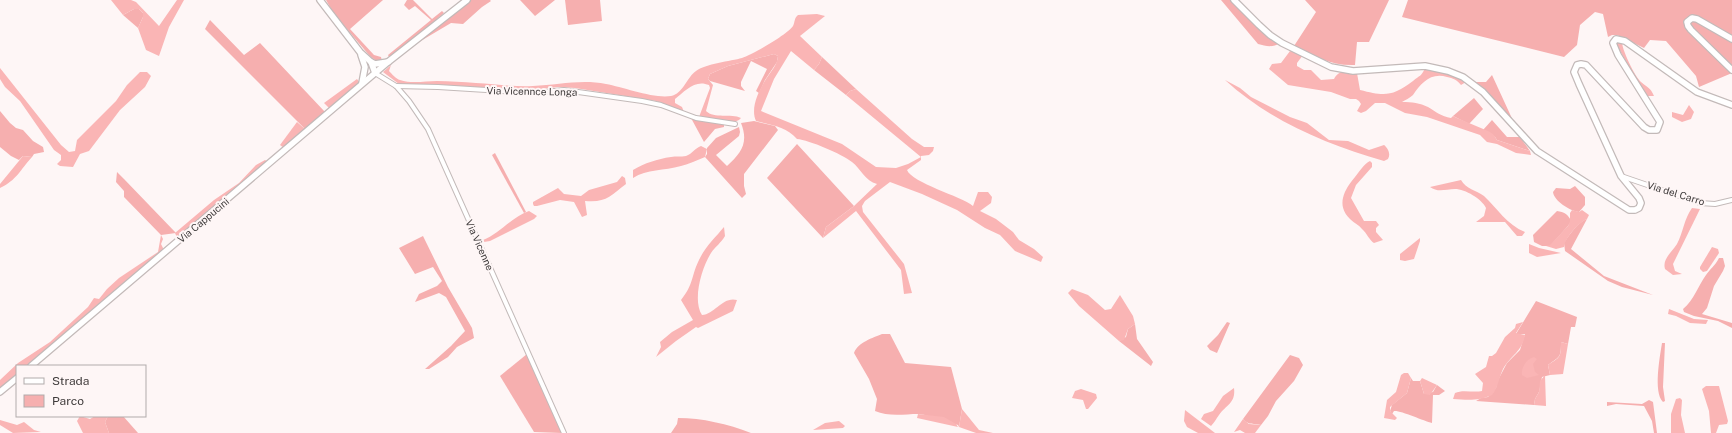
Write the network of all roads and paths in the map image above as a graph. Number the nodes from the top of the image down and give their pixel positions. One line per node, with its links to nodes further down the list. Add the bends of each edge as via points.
1 (320, 0): 7 (main road)
2 (460, 0): 5 (street)
3 (467, 0): 5 (main road, Via Cappucini)
4 (1234, 0): 17 (main road, via 1270,35 1331,67 1353,71 1425,66 1463,77 1483,92 1542,155 1629,210 1635,210 1640,206 1640,198)
5 (457, 9): 9 (main road, Via Cappucini)
6 (1732, 39): 11 (main road, via 1698,19 1692,18 1687,22 1691,30)
7 (360, 52): 8 (main road); 10 (main road)
8 (371, 62): 9 (main road); 12 (main road)
9 (388, 62): 12 (main road, Via Cappucini)
10 (366, 67): 12 (main road); 13 (main road)
11 (1732, 70)
12 (375, 73): 13 (main road, Via Cappucini); 14 (street, Via Vicenne)
13 (361, 85): 19 (main road, Via Cappucini)
14 (396, 86): 16 (street, Via Vicennce Longa, via 535,93 564,90 642,101 662,105 696,118); 22 (street, Via Vicenne, via 428,129)
15 (1732, 105): 17 (main road, via 1697,92 1625,41 1614,40 1618,55 1660,124 1656,130 1647,129 1586,65 1576,66 1574,72 1581,90)
16 (735, 124)
17 (1621, 176): 18 (street, Via del Carro, via 1700,202 1715,204)
18 (1732, 200)
19 (32, 365)
20 (16, 379): 21 (main road)
21 (0, 392)
22 (564, 433)

